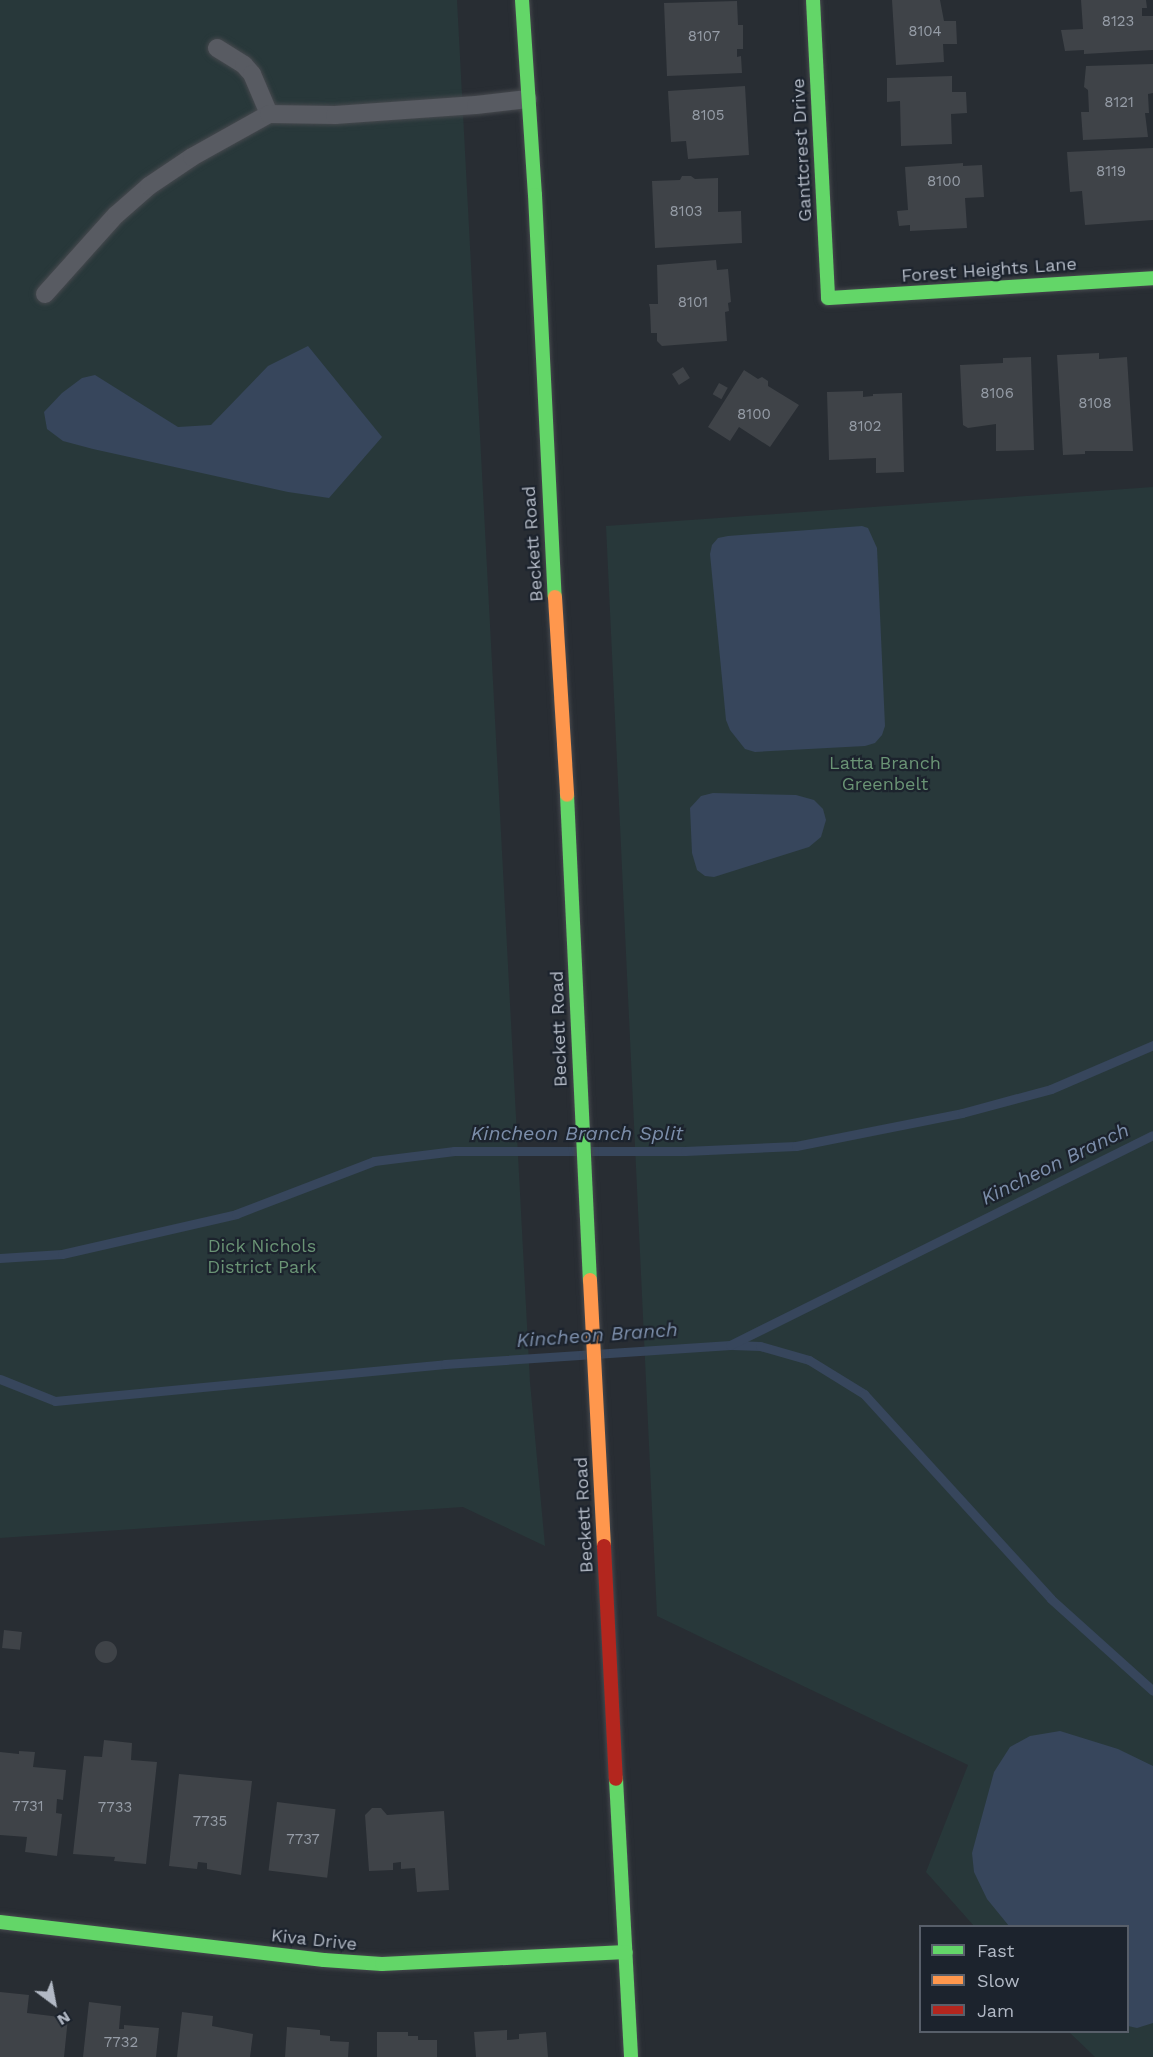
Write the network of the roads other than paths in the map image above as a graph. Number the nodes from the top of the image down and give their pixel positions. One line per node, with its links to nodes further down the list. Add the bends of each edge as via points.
1 (522, 0): 4 (street, Beckett Road)
2 (813, 0): 8 (street, Ganttcrest Drive)
3 (217, 48): 5 (lane, via 252,74)
4 (528, 99): 5 (lane, via 335,115); 10 (street, Beckett Road)
5 (269, 114): 7 (lane, via 149,186 116,215)
6 (1153, 278): 8 (street, Forest Heights Lane)
7 (45, 294)
8 (828, 298)
9 (0, 1922): 10 (street, Kiva Drive, via 382,1964)
10 (626, 1952): 11 (street, Beckett Road)
11 (631, 2057)

